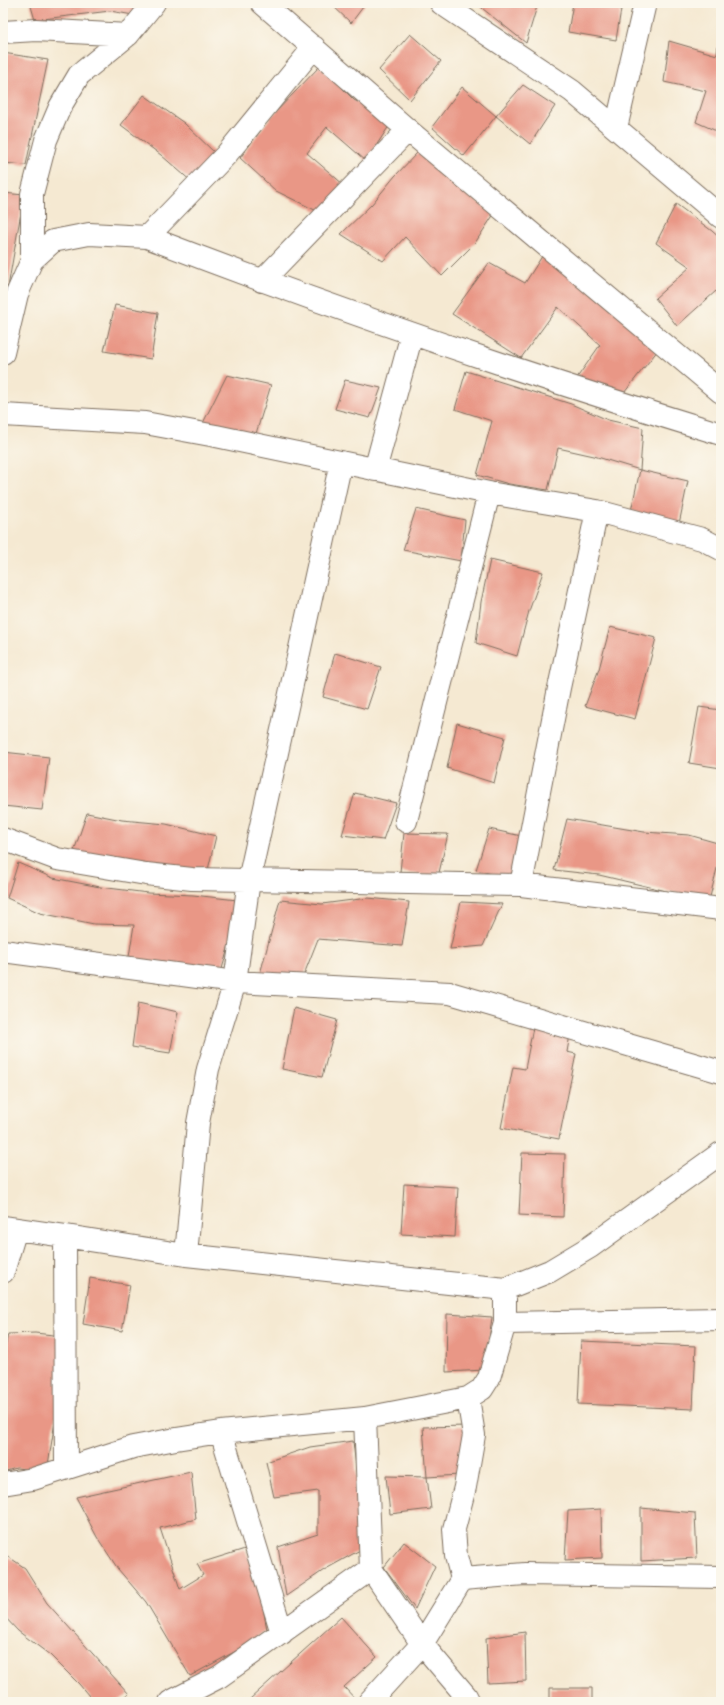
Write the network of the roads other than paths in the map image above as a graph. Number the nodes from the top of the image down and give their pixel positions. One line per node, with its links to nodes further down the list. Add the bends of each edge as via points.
1 (154, 3): 6 (street)
2 (262, 3): 7 (street)
3 (441, 3): 8 (street, via 572,91)
4 (645, 3): 8 (street)
5 (3, 32): 6 (street, via 36,30)
6 (128, 35): 12 (street, via 80,75 48,134 32,194)
7 (314, 47): 9 (street); 11 (street, via 226,155)
8 (616, 128): 10 (street)
9 (408, 130): 13 (street); 17 (street)
10 (721, 217)
11 (148, 238): 12 (street, via 89,234 53,241); 13 (street)
12 (32, 260): 14 (street)
13 (262, 281): 15 (street)
14 (8, 310): 16 (street)
15 (412, 334): 19 (street, via 602,398); 21 (street)
16 (3, 353)
17 (721, 392)
18 (3, 415): 20 (street, via 145,423)
19 (721, 434)
20 (341, 462): 21 (street); 27 (street)
21 (375, 470): 22 (street)
22 (489, 493): 23 (street); 25 (street)
23 (597, 511): 24 (street, via 702,539); 28 (street)
24 (721, 549)
25 (406, 821)
26 (3, 839): 27 (street, via 57,860 192,879)
27 (249, 880): 28 (street); 31 (street)
28 (521, 885): 29 (street)
29 (721, 909)
30 (3, 950): 31 (street)
31 (235, 982): 32 (street, via 450,993); 36 (street, via 208,1069 198,1122)
32 (721, 1072)
33 (719, 1160): 38 (street, via 590,1247 550,1270)
34 (9, 1228): 35 (street); 37 (street)
35 (65, 1236): 36 (street); 44 (street)
36 (186, 1255): 38 (street)
37 (3, 1272)
38 (505, 1289): 40 (street)
39 (721, 1319): 40 (street)
40 (505, 1323): 41 (street, via 489,1378 482,1389)
41 (468, 1398): 42 (street); 48 (street, via 474,1435 454,1529 456,1556)
42 (365, 1418): 43 (street); 46 (street)
43 (221, 1432): 44 (street, via 133,1447); 49 (street)
44 (66, 1468): 45 (street, via 33,1479)
45 (3, 1484)
46 (372, 1569): 49 (street); 50 (street)
47 (721, 1576): 48 (street, via 524,1574)
48 (462, 1579): 50 (street)
49 (282, 1633): 51 (street, via 220,1677)
50 (422, 1644): 52 (street); 53 (street)
51 (170, 1702)
52 (369, 1702)
53 (469, 1702)

